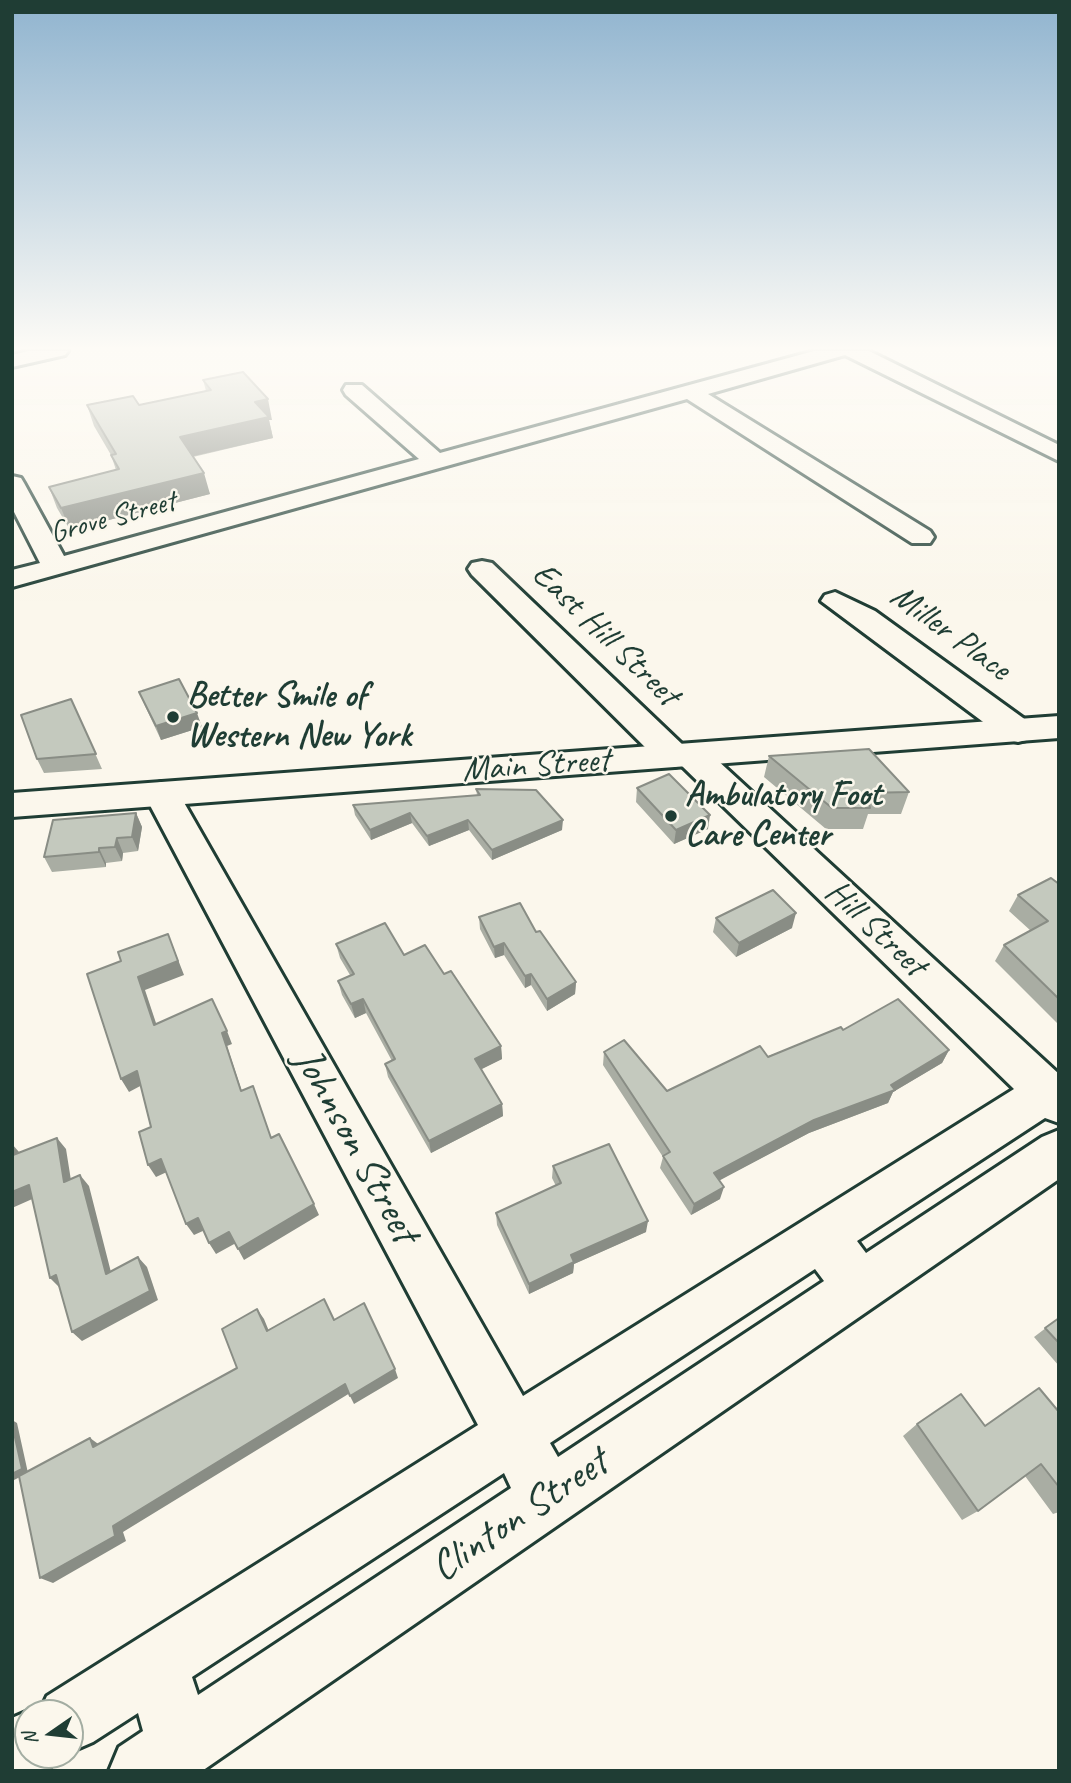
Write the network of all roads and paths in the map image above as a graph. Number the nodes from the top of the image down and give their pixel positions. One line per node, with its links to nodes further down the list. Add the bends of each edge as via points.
1 (404, 434): 6 (street)
2 (539, 434): 6 (street, Grove Street)
3 (758, 434): 8 (street)
4 (1019, 434): 5 (street)
5 (1059, 454)
6 (436, 462): 9 (street, Grove Street)
7 (12, 483): 9 (street)
8 (921, 537)
9 (56, 567): 11 (street, Grove Street)
10 (482, 569): 15 (street, East Hill Street)
11 (12, 579)
12 (835, 601): 14 (street, Miller Place, via 865,617)
13 (1059, 727): 14 (street, Main Street)
14 (1018, 730): 15 (street, Main Street)
15 (683, 755): 16 (street, Main Street); 18 (street, Hill Street)
16 (162, 794): 17 (street, Main Street); 22 (street, Johnson Street)
17 (12, 805)
18 (1053, 1097): 20 (street, Clinton Street)
19 (1059, 1152): 21 (street, Clinton Street)
20 (821, 1236): 21 (street); 22 (street, Clinton Street)
21 (860, 1286): 23 (street, Clinton Street)
22 (513, 1434): 23 (street, Johnson Street); 24 (street, Clinton Street)
23 (548, 1497): 26 (street, Clinton Street)
24 (156, 1664): 25 (street, Clinton Street); 26 (street, Clinton Street)
25 (84, 1710)
26 (162, 1758)

